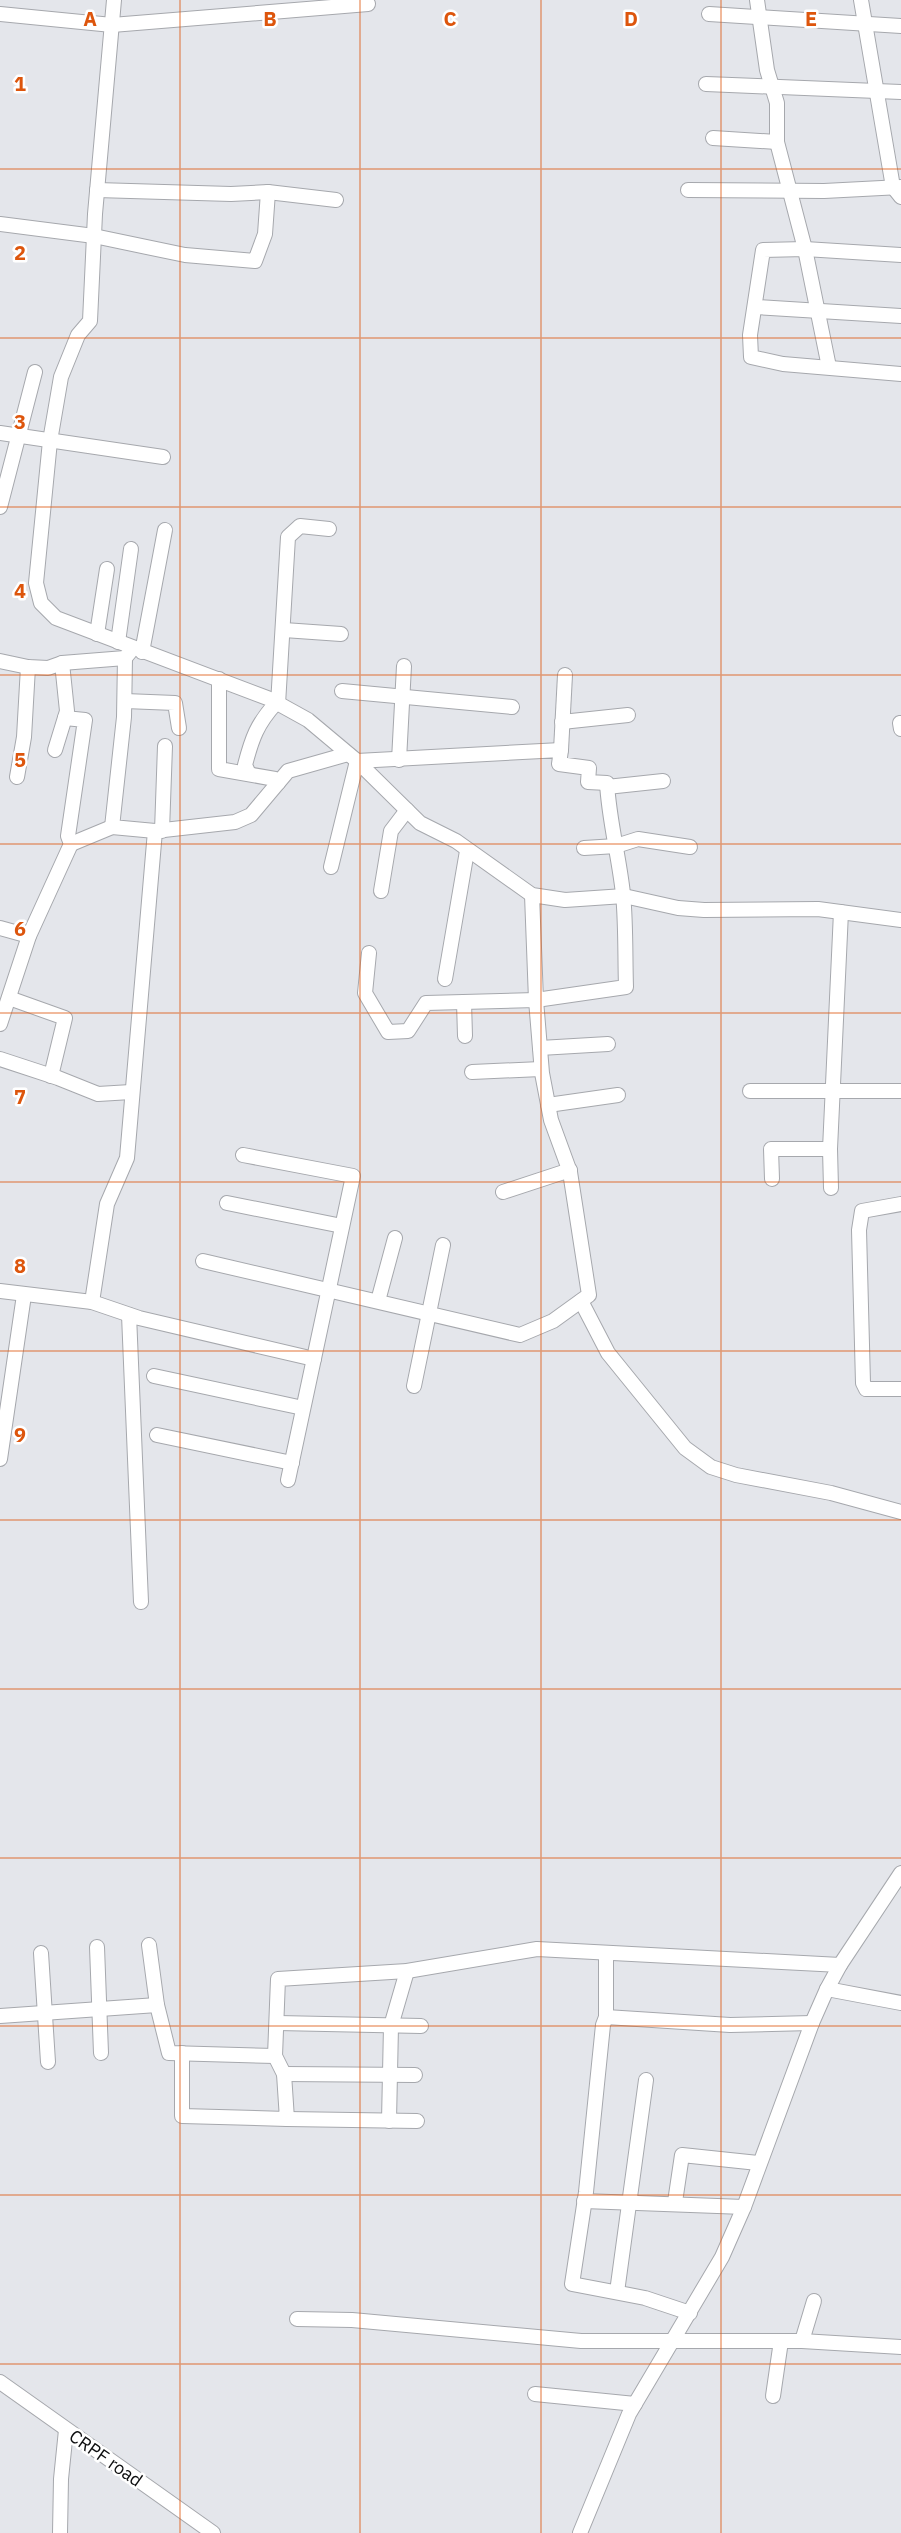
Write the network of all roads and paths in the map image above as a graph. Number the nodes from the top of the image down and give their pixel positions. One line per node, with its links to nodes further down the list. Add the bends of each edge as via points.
1 (114, 0): 10 (street)
2 (756, 0): 7 (street)
3 (861, 0): 9 (street)
4 (368, 4): 10 (street)
5 (0, 14): 10 (street)
6 (709, 14): 7 (street)
7 (760, 16): 9 (street); 13 (street)
8 (901, 20): 11 (street)
9 (865, 24): 11 (street); 15 (street)
10 (112, 25): 18 (street)
11 (901, 26)
12 (706, 84): 13 (street)
13 (771, 86): 15 (street); 17 (street, via 777,103)
14 (901, 92): 15 (street)
15 (878, 93): 20 (street)
16 (712, 138): 17 (street)
17 (777, 142): 21 (street)
18 (97, 190): 22 (street); 25 (street)
19 (688, 190): 21 (street)
20 (898, 190): 21 (street)
21 (791, 191): 26 (street)
22 (268, 192): 23 (street); 25 (street, via 265,234 255,261 185,255)
23 (336, 200)
24 (0, 224): 25 (street)
25 (94, 236): 36 (street, via 90,321 78,335 61,377)
26 (805, 249): 27 (street); 28 (street, via 763,250); 29 (street)
27 (901, 255)
28 (756, 307): 29 (street); 31 (street, via 750,335 751,357)
29 (818, 309): 30 (street); 31 (street)
30 (901, 316)
31 (829, 367): 33 (street)
32 (35, 372): 35 (street)
33 (901, 374)
34 (0, 433): 35 (street)
35 (19, 436): 36 (street); 38 (street)
36 (50, 441): 37 (street); 44 (street, via 36,583 41,603 56,618)
37 (163, 457)
38 (0, 507)
39 (329, 529): 43 (street, via 300,526 288,537)
40 (165, 530): 47 (street)
41 (131, 549): 46 (street)
42 (108, 569): 44 (street)
43 (284, 630): 45 (street); 57 (street)
44 (97, 634): 46 (street)
45 (341, 634)
46 (118, 642): 47 (street)
47 (133, 653): 49 (street); 53 (street); 56 (street)
48 (0, 661): 51 (street)
49 (62, 663): 51 (street, via 48,668); 60 (street)
50 (404, 666): 55 (street)
51 (28, 667): 69 (street)
52 (565, 675): 61 (street)
53 (219, 679): 57 (street); 68 (street, via 219,769)
54 (342, 691): 55 (street)
55 (405, 695): 58 (street); 67 (street)
56 (125, 701): 62 (street, via 175,703); 74 (street)
57 (277, 704): 66 (street, via 308,720); 68 (street, via 258,724 245,765)
58 (512, 707)
59 (628, 715): 61 (street)
60 (65, 718): 64 (street); 76 (street, via 85,720 68,836)
61 (562, 722): 65 (street)
62 (179, 728)
63 (165, 746): 75 (street)
64 (55, 750)
65 (561, 750): 67 (street); 72 (street, via 560,764 589,768 588,782 607,783)
66 (352, 758): 67 (street); 71 (street, via 288,771); 73 (street); 81 (street)
67 (399, 760)
68 (249, 774): 71 (street)
69 (17, 777)
70 (663, 782): 72 (street)
71 (278, 783): 75 (street, via 251,815 235,822)
72 (607, 787): 77 (street)
73 (407, 810): 80 (street, via 420,823); 82 (street, via 391,831)
74 (112, 826): 75 (street); 76 (street)
75 (158, 831): 104 (street)
76 (71, 844): 88 (street)
77 (616, 846): 78 (street, via 638,839); 79 (street); 84 (street)
78 (690, 847)
79 (585, 848)
80 (467, 850): 83 (street); 90 (street)
81 (331, 867)
82 (381, 891)
83 (532, 895): 84 (street, via 565,900); 92 (street)
84 (624, 896): 85 (street, via 678,908); 92 (street, via 626,987)
85 (841, 912): 86 (street); 105 (street)
86 (901, 920)
87 (0, 928): 88 (street)
88 (29, 936): 91 (street)
89 (369, 953): 93 (street, via 365,993 388,1032 408,1031 426,1003)
90 (445, 978)
91 (9, 998): 94 (street); 101 (street, via 65,1018)
92 (536, 1000): 93 (street); 97 (street)
93 (464, 1002): 95 (street)
94 (0, 1024)
95 (465, 1036)
96 (608, 1044): 97 (street)
97 (540, 1048): 99 (street)
98 (0, 1059): 101 (street)
99 (541, 1069): 100 (street); 107 (street)
100 (472, 1072)
101 (51, 1076): 104 (street, via 98,1094)
102 (750, 1091): 105 (street)
103 (901, 1091): 105 (street)
104 (131, 1092): 125 (street, via 127,1158 106,1204)
105 (832, 1092): 108 (street)
106 (618, 1095): 107 (street)
107 (548, 1105): 110 (street)
108 (830, 1149): 111 (street, via 771,1149); 112 (street)
109 (243, 1155): 116 (street, via 353,1176)
110 (570, 1170): 113 (street); 124 (street, via 589,1295)
111 (772, 1179)
112 (831, 1188)
113 (503, 1192)
114 (227, 1203): 116 (street)
115 (901, 1204): 133 (street, via 862,1211 859,1230 863,1383 866,1389)
116 (342, 1226): 120 (street)
117 (395, 1238): 123 (street)
118 (443, 1245): 126 (street)
119 (203, 1261): 120 (street)
120 (329, 1289): 123 (street); 128 (street)
121 (0, 1291): 122 (street)
122 (24, 1295): 125 (street); 130 (street)
123 (378, 1301): 126 (street)
124 (580, 1301): 126 (street, via 553,1321 520,1335); 140 (street, via 608,1353 685,1448 711,1467)
125 (92, 1302): 127 (street)
126 (430, 1314): 132 (street)
127 (129, 1315): 128 (street); 141 (street)
128 (314, 1359): 134 (street)
129 (0, 1370): 130 (street)
130 (14, 1372): 135 (street)
131 (154, 1376): 134 (street)
132 (414, 1386)
133 (901, 1389)
134 (303, 1408): 138 (street)
135 (2, 1421): 137 (street)
136 (157, 1435): 138 (street)
137 (0, 1459)
138 (292, 1463): 139 (street)
139 (288, 1480)
140 (901, 1512)
141 (141, 1602)
142 (901, 1873): 147 (street)
143 (149, 1946): 151 (street)
144 (98, 1947): 152 (street)
145 (41, 1953): 153 (street)
146 (606, 1953): 147 (street); 148 (street, via 537,1949); 155 (street)
147 (840, 1965): 149 (street)
148 (406, 1971): 156 (street, via 278,1979); 158 (street)
149 (827, 1989): 150 (street); 157 (street)
150 (901, 2003)
151 (157, 2005): 152 (street); 161 (street, via 170,2053)
152 (100, 2009): 153 (street); 160 (street)
153 (45, 2013): 154 (street); 163 (street)
154 (0, 2016)
155 (606, 2017): 157 (street, via 730,2025); 172 (street)
156 (278, 2023): 158 (street); 162 (street)
157 (812, 2023): 171 (street)
158 (391, 2026): 159 (street); 165 (street)
159 (421, 2026)
160 (101, 2053)
161 (182, 2053): 162 (street); 168 (street, via 182,2116)
162 (275, 2056): 164 (street)
163 (48, 2062)
164 (284, 2074): 165 (street); 168 (street)
165 (390, 2075): 166 (street); 169 (street)
166 (416, 2075)
167 (646, 2080): 173 (street)
168 (287, 2119): 169 (street)
169 (389, 2121): 170 (street)
170 (417, 2121)
171 (758, 2163): 174 (street, via 682,2155); 175 (street)
172 (584, 2200): 173 (street); 176 (street, via 572,2284)
173 (631, 2202): 174 (street); 176 (street)
174 (675, 2202): 175 (street)
175 (744, 2206): 178 (street, via 722,2257)
176 (617, 2292): 178 (street)
177 (814, 2301): 180 (street)
178 (690, 2313): 182 (street)
179 (297, 2319): 182 (street, via 352,2320 581,2341)
180 (802, 2340): 181 (street); 183 (street)
181 (781, 2341): 182 (street); 186 (street)
182 (670, 2343): 187 (street)
183 (901, 2347)
184 (2, 2388): 188 (street, CRPF road)
185 (535, 2394): 187 (street)
186 (773, 2396)
187 (635, 2404): 191 (street)
188 (66, 2430): 189 (street); 190 (street, CRPF road)
189 (60, 2533)
190 (213, 2533)
191 (580, 2533)

